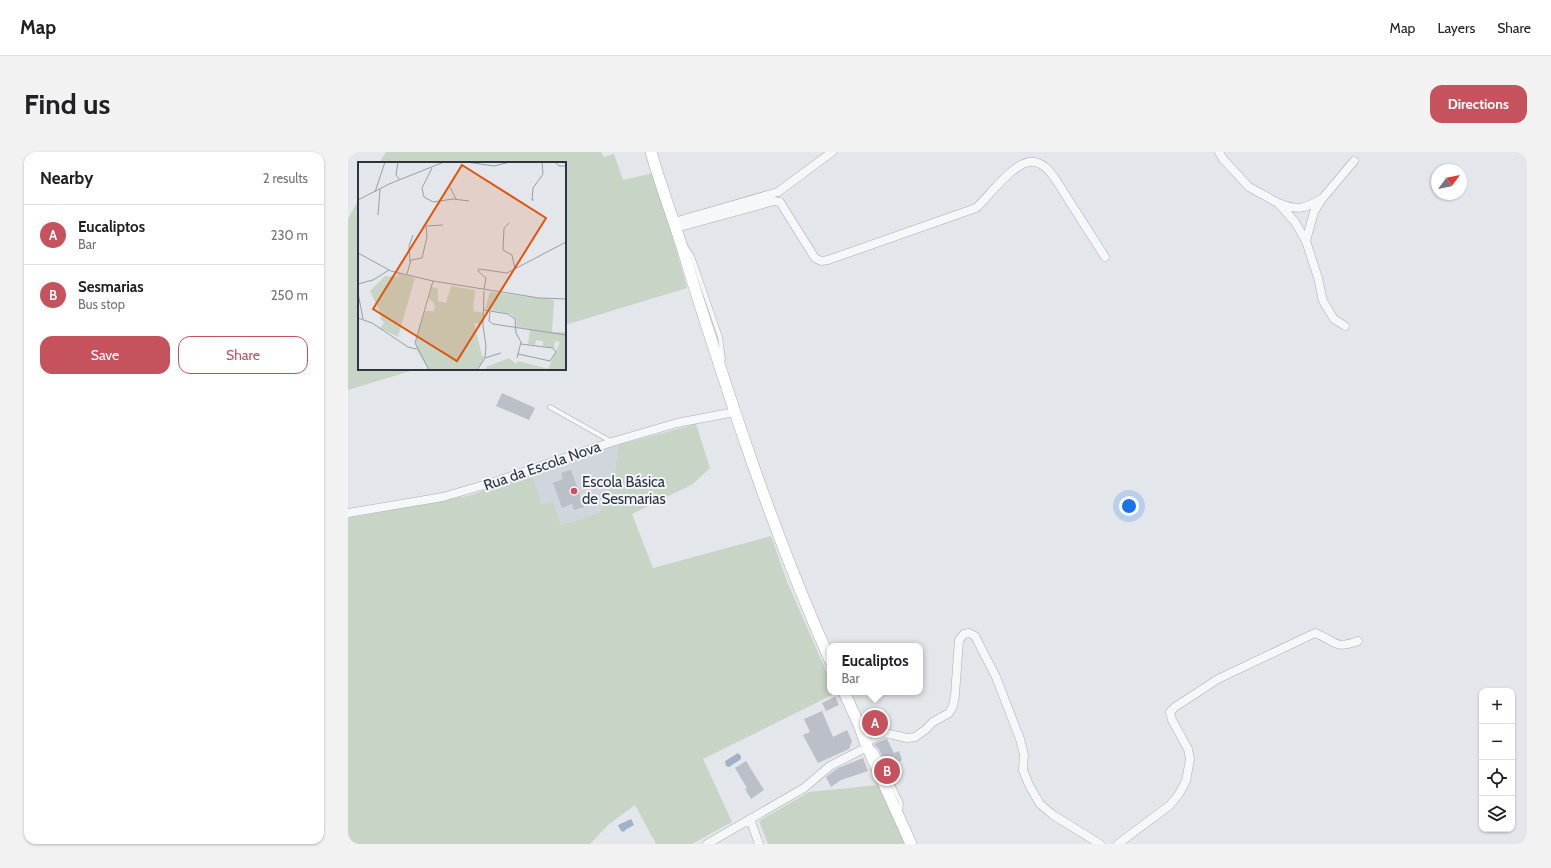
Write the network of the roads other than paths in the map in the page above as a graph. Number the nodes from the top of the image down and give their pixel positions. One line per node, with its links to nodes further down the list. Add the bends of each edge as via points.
1 (650, 152): 7 (main road)
2 (832, 152): 7 (street, via 778,192)
3 (1219, 152): 6 (street, via 1249,187)
4 (1354, 161): 5 (street)
5 (1322, 199): 6 (street, via 1307,207 1290,208); 8 (street, via 1314,212)
6 (1278, 203): 8 (street, via 1295,222)
7 (676, 229): 9 (street, via 774,201 780,202 815,258 821,261 828,260 976,208 1015,168 1025,162 1036,162 1046,167 1054,177); 12 (main road)
8 (1306, 241): 10 (street, via 1323,301 1334,319)
9 (1105, 257)
10 (1345, 326)
11 (550, 406): 13 (lane)
12 (735, 412): 13 (street, Rua da Escola Nova, via 677,423); 16 (main road, via 794,577)
13 (612, 442): 14 (street, Rua da Escola Nova, via 443,497)
14 (348, 513)
15 (1358, 641): 24 (street, via 1344,646 1336,645 1315,633 1218,679 1175,707 1170,712 1172,720 1188,749 1190,759 1186,781 1170,805)
16 (827, 653)
17 (845, 695): 18 (main road)
18 (866, 745): 19 (street, via 830,766 804,788); 22 (main road); 23 (street, via 885,733 907,738 915,737 948,713 953,706 955,695 959,640 964,634 969,633 976,636 996,677 1020,739 1024,755 1023,770 1040,804)
19 (750, 819): 20 (street); 21 (street)
20 (707, 844)
21 (760, 844)
22 (911, 844)
23 (1100, 844)
24 (1118, 844)

